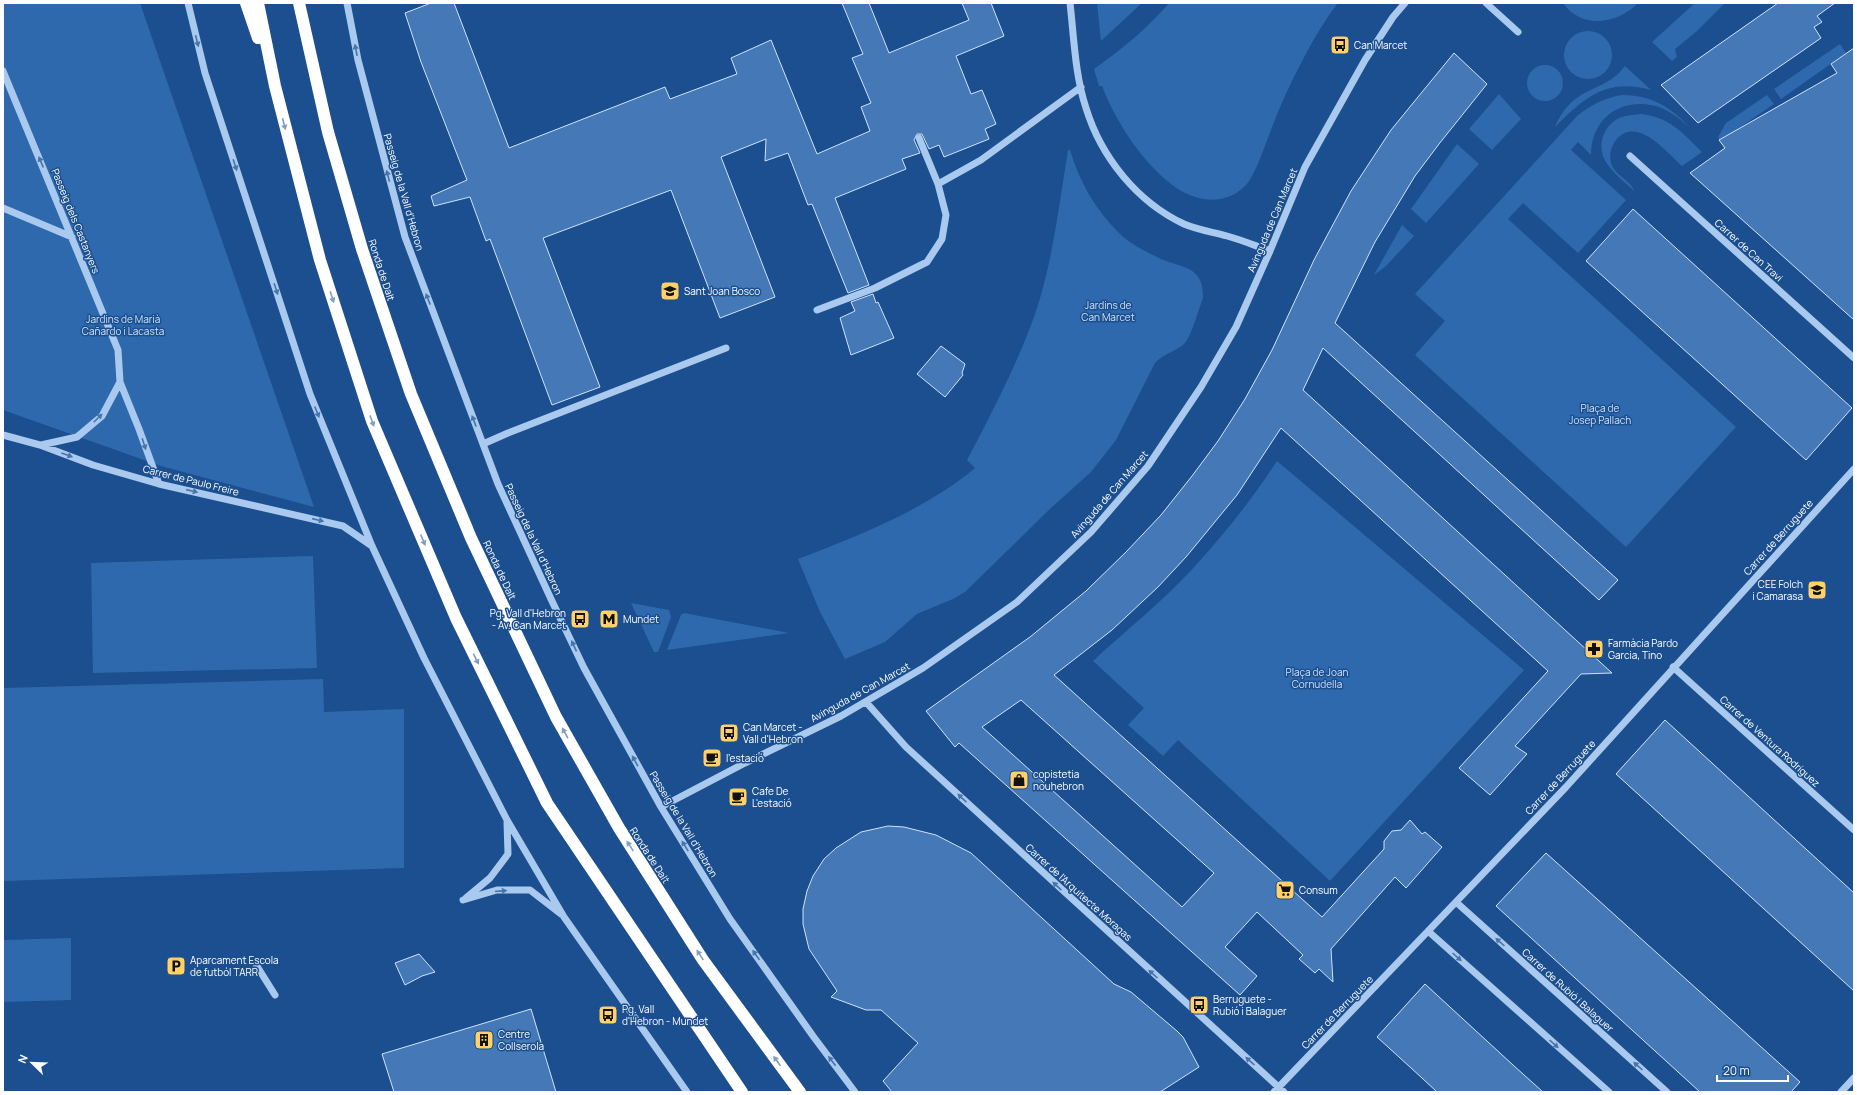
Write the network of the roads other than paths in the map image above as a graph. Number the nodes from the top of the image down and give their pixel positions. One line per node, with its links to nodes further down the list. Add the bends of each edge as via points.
1 (188, 3): 28 (street, one-way to 28, via 205,73 310,394)
2 (246, 3): 11 (highway)
3 (258, 3): 11 (highway)
4 (299, 3): 43 (highway, Ronda de Dalt, one-way to 4, via 703,960 619,828 556,717 471,538 411,394 362,249 328,132)
5 (347, 3): 24 (street, Passeig de la Vall d'Hebron, one-way to 5, via 405,237 358,60)
6 (1070, 3): 12 (street)
7 (1405, 3): 18 (street, Avinguda de Can Marcet, via 1393,17 1343,96 1297,184)
8 (1486, 3): 9 (street)
9 (1518, 32)
10 (3, 71): 17 (street, Passeig dels Castanyers, one-way to 10)
11 (274, 86): 42 (highway, one-way to 42, via 320,260 372,422 456,618 547,803)
12 (1081, 87): 15 (street, via 981,160); 18 (street, via 1086,108 1104,148 1130,184 1146,200 1184,224)
13 (918, 138): 15 (street)
14 (1630, 156): 21 (street, Carrer de Can Travi)
15 (938, 184): 19 (street, via 946,215 942,239 927,262 876,288)
16 (3, 208): 17 (street)
17 (72, 237): 22 (street, Passeig dels Castanyers, via 118,350)
18 (1270, 251): 30 (street, Avinguda de Can Marcet, via 1236,327 1201,387 1148,466 1091,532 1017,602 923,668)
19 (817, 310)
20 (726, 348): 24 (street)
21 (1854, 358)
22 (120, 382): 25 (street, one-way to 22, via 77,437 102,416); 27 (street, Passeig dels Castanyers, one-way to 27)
23 (3, 435): 25 (street, Carrer de Paulo Freire)
24 (483, 444): 31 (street, Passeig de la Vall d'Hebron, one-way to 24, via 584,668 498,484)
25 (40, 445): 27 (street, Carrer de Paulo Freire, one-way to 27, via 93,465)
26 (1854, 469): 29 (street, Carrer de Berruguete)
27 (159, 484): 28 (street, Carrer de Paulo Freire, one-way to 28, via 343,526)
28 (372, 546): 32 (street, via 424,658)
29 (1673, 667): 33 (street, Carrer de Ventura Rodríguez); 34 (street, Carrer de Berruguete, via 1575,777)
30 (866, 702): 31 (street, Avinguda de Can Marcet); 40 (street, Carrer de l'Arquitecte Moragas, one-way to 30, via 906,747)
31 (661, 807): 44 (street, Passeig de la Vall d'Hebron, one-way to 31, via 730,919)
32 (507, 820): 35 (street); 35 (street, one-way to 35, via 508,854 490,878 463,900 497,890 530,890)
33 (1854, 830)
34 (1456, 902): 36 (street, Carrer de Berruguete); 46 (street, Carrer de Rubió i Balaguer, one-way to 34)
35 (564, 916): 41 (street)
36 (1428, 931): 40 (street, Carrer de Berruguete); 45 (street, one-way to 45)
37 (255, 963): 38 (street)
38 (275, 995)
39 (1854, 1078): 47 (street)
40 (1279, 1090)
41 (686, 1092)
42 (742, 1092)
43 (800, 1092)
44 (855, 1092)
45 (1608, 1092)
46 (1667, 1092)
47 (1841, 1092)

